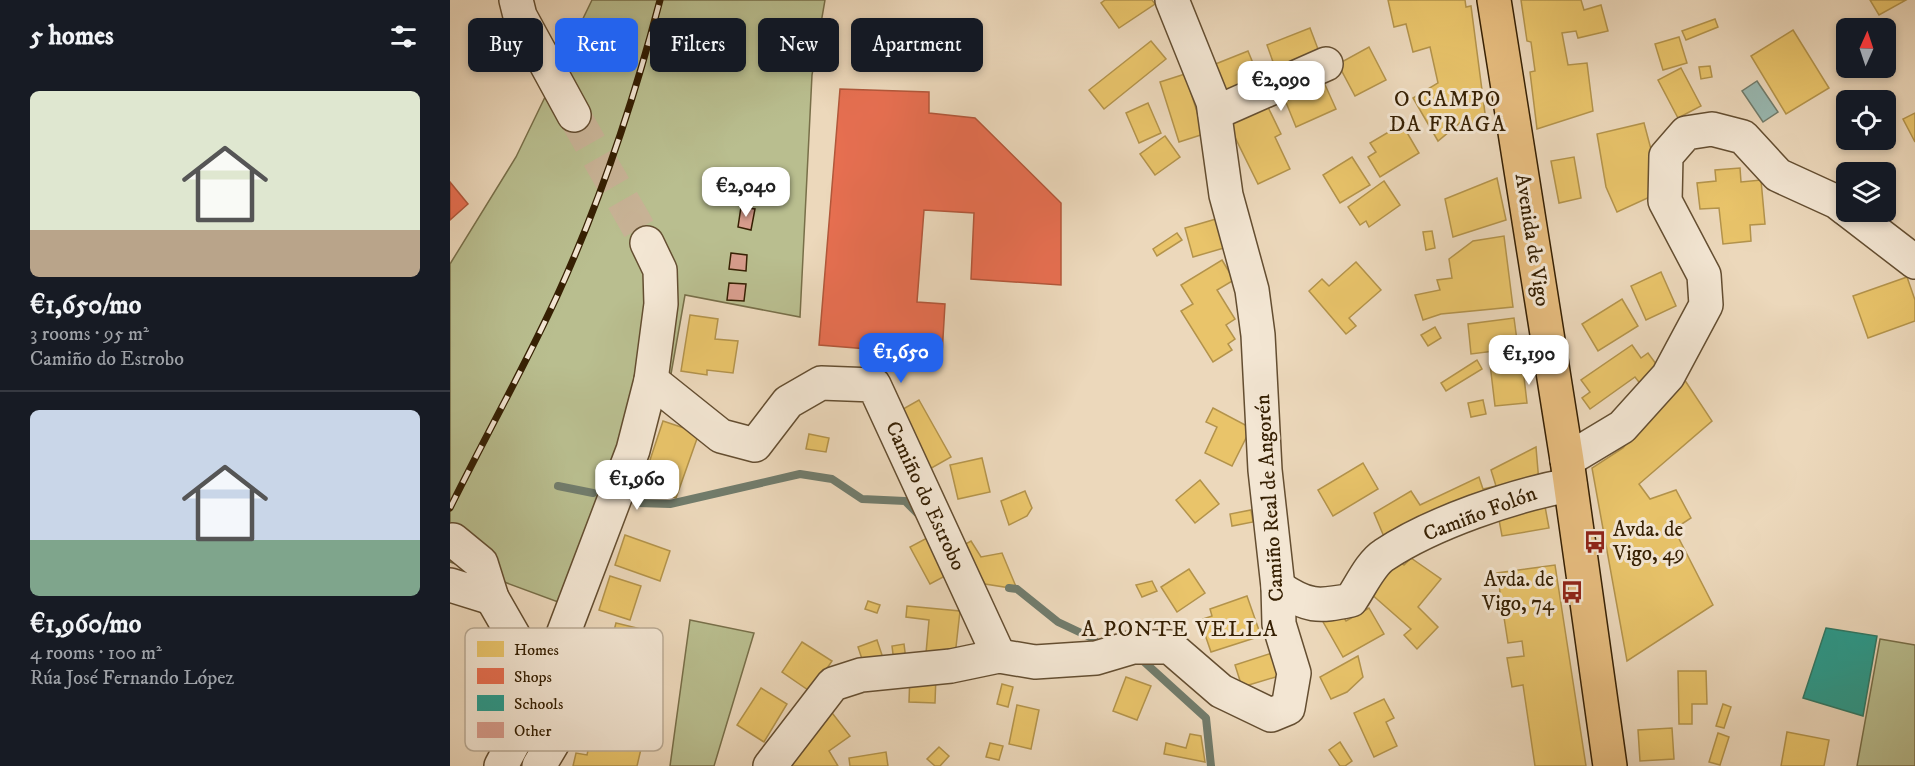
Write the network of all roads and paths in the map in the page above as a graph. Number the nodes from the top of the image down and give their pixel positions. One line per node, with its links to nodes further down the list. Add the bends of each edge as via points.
1 (516, 0): 6 (street, via 520,16)
2 (1172, 0): 5 (street, Camiño Real de Angorén)
3 (1494, 0): 12 (main road, Avenida de Vigo)
4 (1326, 64): 5 (street)
5 (1215, 113): 15 (street, Camiño Real de Angorén, via 1226,195 1252,290 1258,335 1265,470)
6 (574, 115)
7 (1836, 202): 12 (street, Camiño Folón, via 1778,175 1743,137 1712,129 1686,133 1666,156 1665,201 1704,275 1706,305 1668,376 1622,427)
8 (1863, 222): 10 (street, Camiño Folón)
9 (647, 243): 11 (street, via 660,270 661,304)
10 (1915, 262)
11 (651, 380): 18 (street, via 633,450); 19 (street, Camiño do Estrobo, via 721,436 755,445 788,402 821,383 873,385)
12 (1569, 473): 15 (street, Camiño Folón, via 1540,491 1446,523 1382,556 1351,600 1322,606 1293,597); 25 (main road, Avenida de Vigo)
13 (453, 540): 16 (street, via 481,564)
14 (450, 585): 16 (street)
15 (1278, 587): 19 (street, Camiño Real de Angorén, via 1279,624 1294,673 1288,708 1271,715 1221,692 1170,647 1133,647 1096,658 1035,662)
16 (492, 598): 17 (street)
17 (509, 628)
18 (565, 628)
19 (999, 656): 24 (street, Camiño Real de Angorén, via 951,666 861,675 833,684)
20 (509, 751): 22 (street)
21 (548, 751): 23 (street)
22 (501, 766)
23 (539, 766)
24 (770, 766)
25 (1610, 766)

